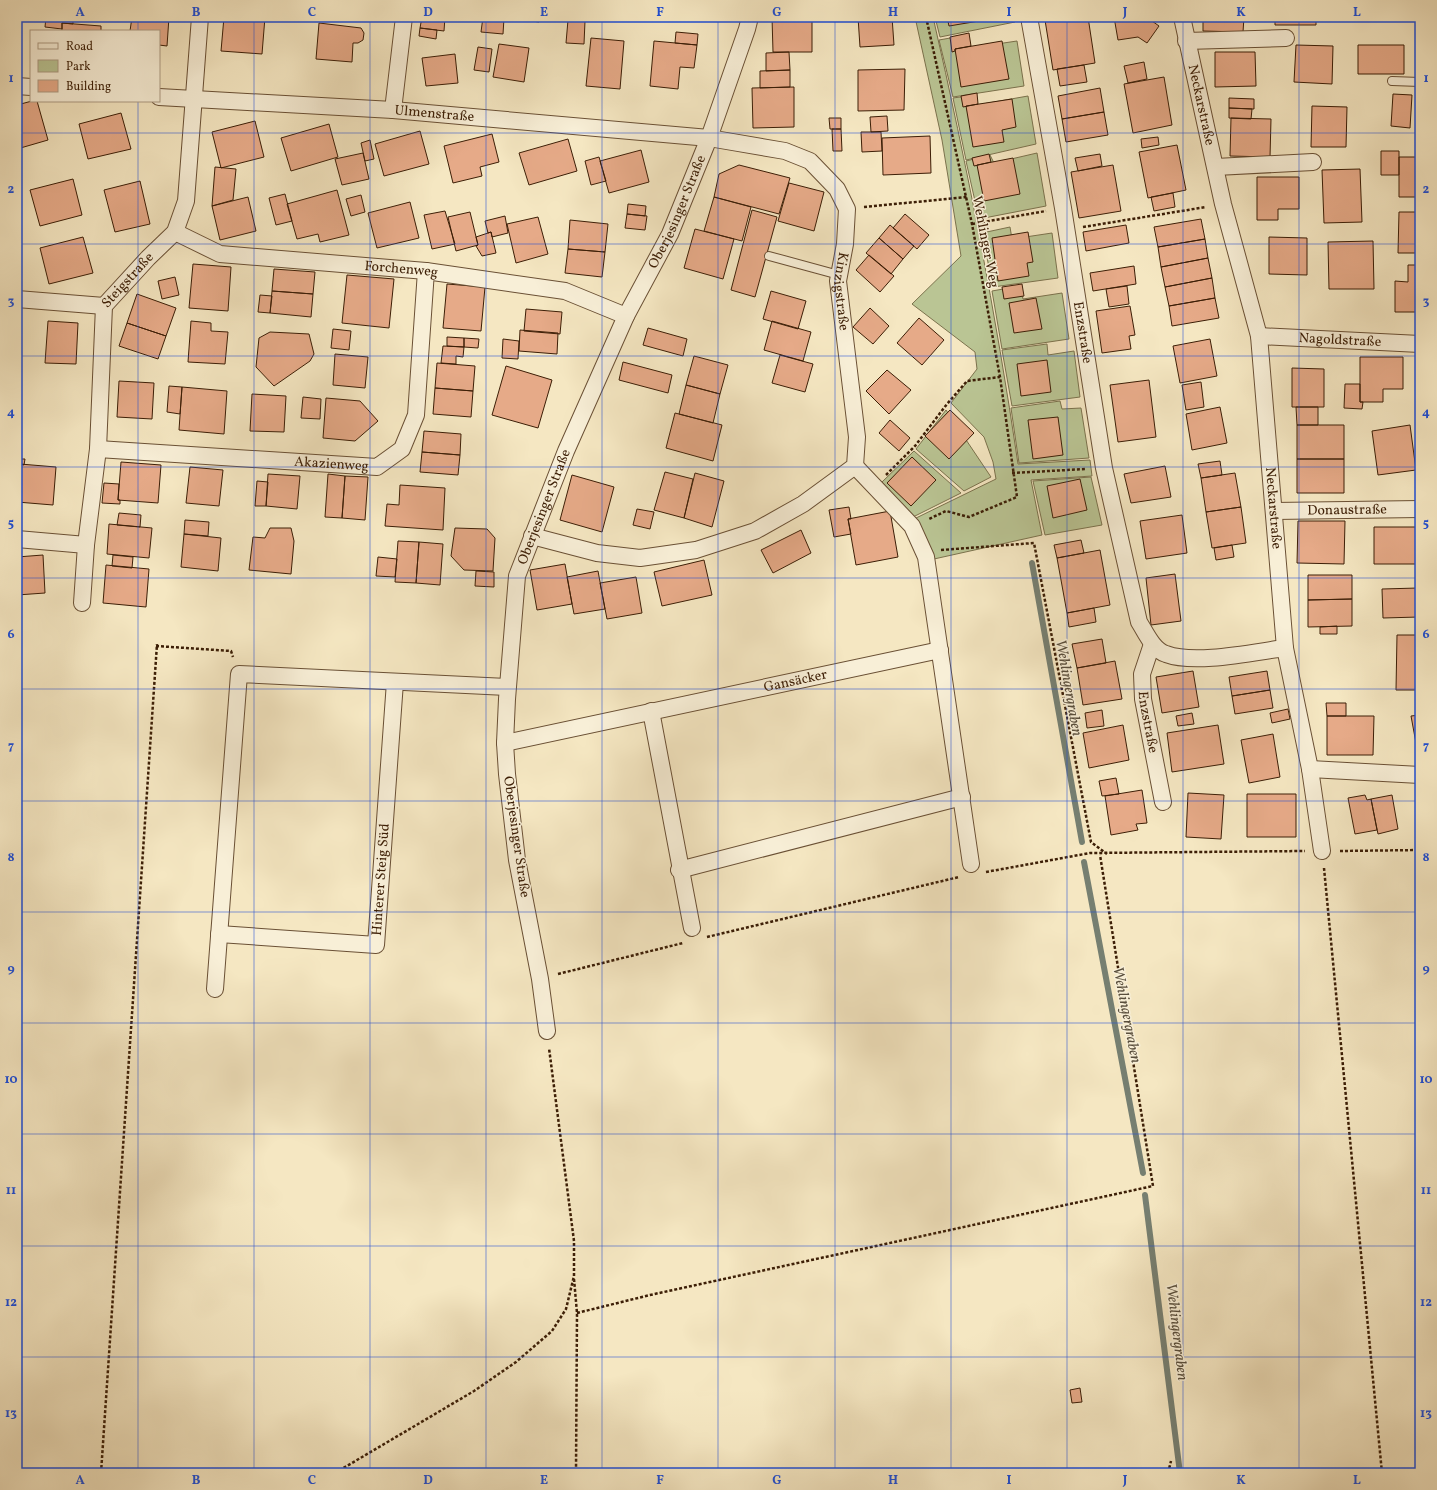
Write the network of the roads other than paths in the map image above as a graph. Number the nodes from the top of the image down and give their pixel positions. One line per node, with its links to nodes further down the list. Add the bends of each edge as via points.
1 (200, 17): 13 (street, Steigstraße)
2 (404, 17): 14 (street)
3 (750, 17): 15 (street, Oberjesinger Straße)
4 (1029, 17): 35 (street, Enzstraße, via 1063,208 1104,468 1139,622)
5 (1182, 17): 7 (street, Neckarstraße)
6 (1286, 38): 7 (street)
7 (1186, 42): 17 (street, Neckarstraße)
8 (1392, 81): 9 (lane)
9 (1420, 82)
10 (17, 86): 11 (street)
11 (30, 87)
12 (160, 97): 13 (street, Ulmenstraße)
13 (195, 99): 14 (street, Ulmenstraße); 18 (street, Steigstraße, via 186,201)
14 (393, 110): 15 (street, Ulmenstraße)
15 (709, 138): 21 (street, Kinzigstraße, via 785,151 810,161 838,189 847,209 845,244); 24 (street, Oberjesinger Straße, via 670,234)
16 (1313, 162): 17 (street)
17 (1216, 168): 25 (street, Neckarstraße, via 1223,204)
18 (175, 232): 20 (street, Forchenweg, via 220,254); 23 (street, Steigstraße)
19 (770, 256): 21 (lane)
20 (426, 271): 24 (street, Forchenweg, via 564,290); 27 (street, Akazienweg, via 416,415 402,449 377,467)
21 (839, 275): 28 (street, Kinzigstraße, via 857,437)
22 (17, 299): 23 (street)
23 (104, 306): 27 (street, Steigstraße)
24 (626, 316): 31 (street, Oberjesinger Straße, via 566,450)
25 (1259, 336): 26 (street, Nagoldstraße); 30 (street, Neckarstraße)
26 (1420, 344)
27 (98, 450): 33 (street, Steigstraße)
28 (855, 466): 31 (street, via 803,504 755,531 696,550 640,558 597,553); 37 (street, via 912,526 925,553)
29 (1420, 509): 30 (street, Donaustraße)
30 (1274, 511): 36 (street, Neckarstraße)
31 (532, 536): 39 (street, Oberjesinger Straße, via 517,576)
32 (17, 539): 33 (street)
33 (86, 545): 34 (street, Steigstraße)
34 (82, 603)
35 (1152, 644): 36 (street, Enzstraße, via 1165,654 1215,658); 45 (street, Enzstraße, via 1142,674 1143,699)
36 (1285, 648): 42 (street, Neckarstraße)
37 (940, 650): 40 (street, Gansäcker); 44 (street)
38 (395, 682): 39 (street); 49 (street, via 239,674); 49 (street, Hinterer Steig Süd, via 376,946)
39 (507, 687): 41 (street, Oberjesinger Straße)
40 (651, 711): 41 (street, Gansäcker); 47 (street)
41 (506, 743): 52 (street, Oberjesinger Straße, via 517,860 540,979)
42 (1310, 769): 43 (street); 46 (street, Neckarstraße)
43 (1420, 775)
44 (962, 797): 47 (street); 48 (street)
45 (1162, 802)
46 (1322, 851)
47 (679, 870): 50 (street)
48 (973, 871)
49 (219, 934): 51 (street)
50 (694, 936)
51 (215, 988)
52 (547, 1031)

